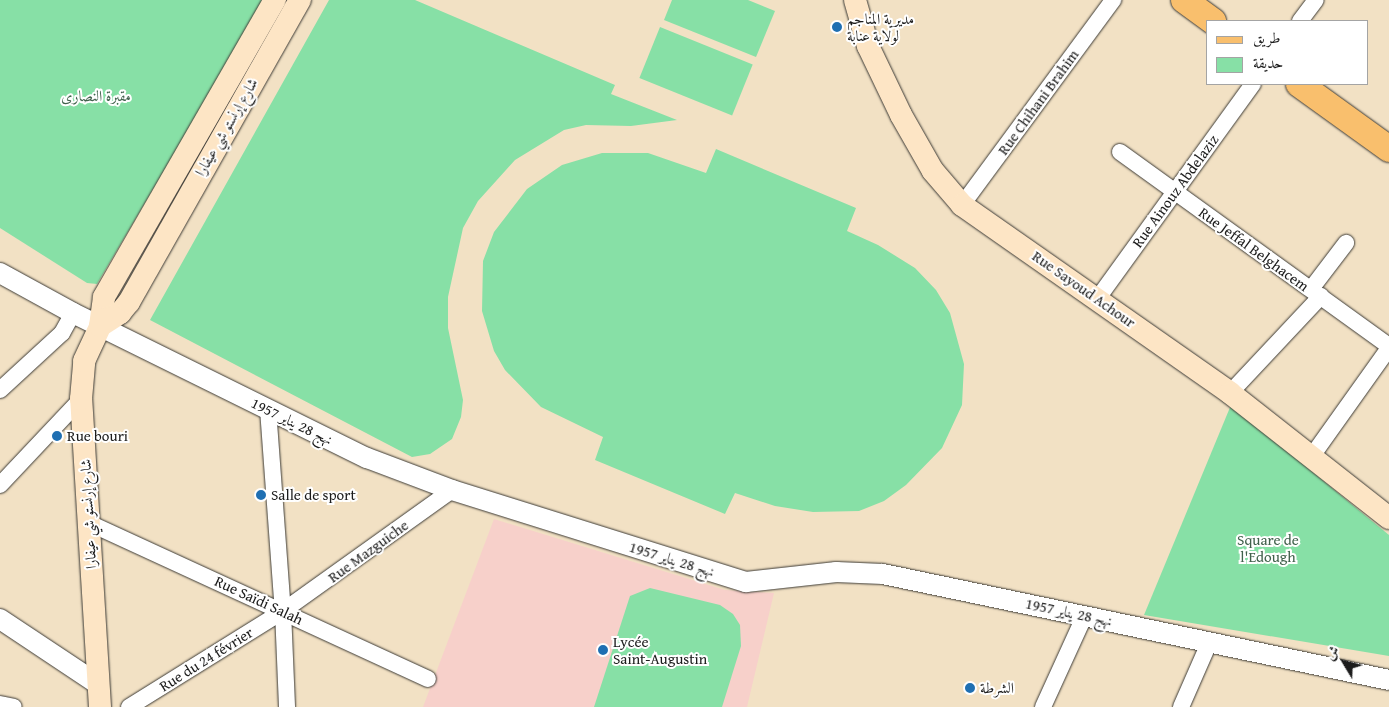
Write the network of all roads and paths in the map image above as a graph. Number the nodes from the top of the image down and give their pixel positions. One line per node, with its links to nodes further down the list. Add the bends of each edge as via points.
1 (275, 0): 11 (main road, شارع إرنستو شي عيفارا)
2 (300, 0): 11 (main road, شارع إرنستو شي عيفارا)
3 (855, 0): 15 (main road, Rue Sayoud Achour, via 868,46 901,115 933,171)
4 (1113, 0): 15 (street, Rue Chihani Brahim)
5 (1184, 0): 7 (main road)
6 (1316, 0): 8 (street)
7 (1212, 20)
8 (1301, 20)
9 (1252, 85): 14 (street, Rue Ainouz Abdelaziz)
10 (1301, 85): 12 (main road)
11 (211, 131): 21 (main road, شارع إرنستو شي عيفارا, via 104,296)
12 (1385, 139)
13 (1120, 152): 14 (street, Rue Jeffal Belghacem)
14 (1174, 191): 18 (street, Rue Jeffal Belghacem); 19 (street, Rue Ainouz Abdelaziz)
15 (962, 205): 19 (main road, Rue Sayoud Achour)
16 (1346, 243): 18 (street)
17 (0, 273): 20 (street, نهج 28 يناير 1957)
18 (1316, 293): 22 (street, Rue Jeffal Belghacem); 24 (street)
19 (1098, 298): 24 (main road, Rue Sayoud Achour)
20 (73, 313): 21 (street, نهج 28 يناير 1957); 23 (street, via 62,333)
21 (100, 326): 25 (main road, شارع إرنستو شي عيفارا, via 84,361); 26 (street, نهج 28 يناير 1957)
22 (1389, 347): 27 (street)
23 (0, 390)
24 (1230, 394): 27 (main road, Rue Sayoud Achour)
25 (81, 400): 28 (street); 31 (main road, شارع إرنستو شي عيفارا)
26 (268, 409): 29 (street, نهج 28 يناير 1957, via 367,458); 32 (street)
27 (1312, 456): 30 (main road, Rue Sayoud Achour)
28 (0, 485)
29 (452, 490): 32 (street, Rue Mazguiche); 33 (street, نهج 28 يناير 1957, via 746,582 836,572 883,574)
30 (1389, 518)
31 (89, 523): 32 (street, Rue Saïdi Salah); 38 (main road, شارع إرنستو شي عيفارا)
32 (283, 611): 36 (street, Rue Saïdi Salah); 42 (street, Rue du 24 février); 43 (street)
33 (1085, 615): 35 (street, نهج 28 يناير 1957); 44 (street)
34 (0, 619): 38 (street)
35 (1210, 642): 37 (street, نهج 28 يناير 1957); 45 (street)
36 (428, 679)
37 (1389, 680)
38 (98, 684): 41 (main road, شارع إرنستو شي عيفارا)
39 (0, 704): 40 (street)
40 (14, 707)
41 (100, 707)
42 (129, 707)
43 (287, 707)
44 (1043, 707)
45 (1181, 707)

